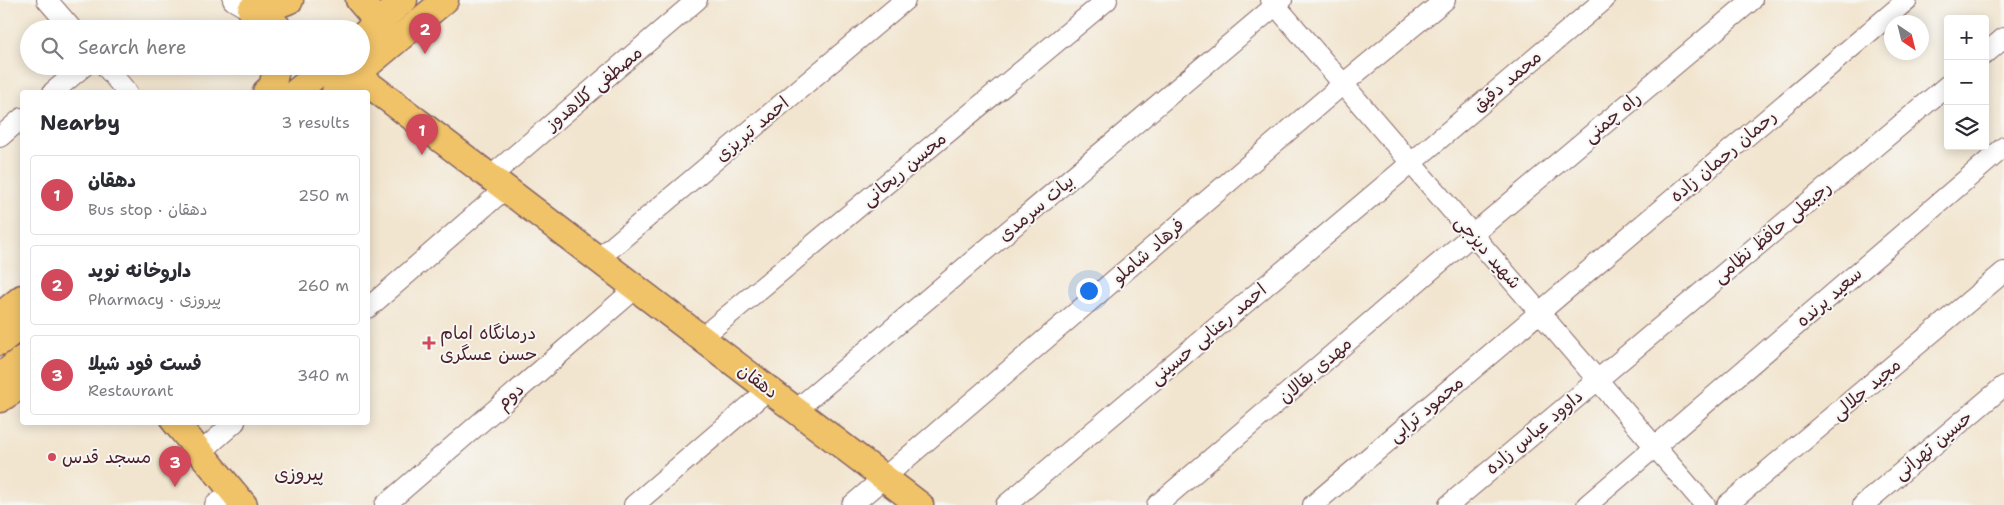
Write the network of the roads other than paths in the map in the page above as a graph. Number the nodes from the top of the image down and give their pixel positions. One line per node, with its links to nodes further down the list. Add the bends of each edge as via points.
1 (47, 0): 15 (street)
2 (290, 0): 14 (main road, via 270,8)
3 (359, 0): 17 (main road)
4 (404, 0): 18 (main road)
5 (445, 0): 21 (main road)
6 (697, 0): 39 (street, مصطفی کلاهدوز)
7 (905, 0): 41 (street, احمد تبریزی)
8 (1106, 0): 49 (street, محسن ریحانی)
9 (1445, 0): 28 (street, فرهاد شاملو)
10 (1604, 0): 38 (street, محمد دقیق)
11 (1752, 0): 40 (street, راه چمنی)
12 (1907, 0): 46 (street, رحمان رحمان زاده)
13 (1276, 2): 28 (street, شهید دیزجی); 58 (street, بیات سرمدی)
14 (242, 5): 16 (street)
15 (64, 20)
16 (266, 20)
17 (367, 20)
18 (370, 29)
19 (2004, 38): 20 (street)
20 (1989, 51)
21 (370, 56)
22 (73, 75): 30 (street)
23 (113, 75): 31 (street)
24 (275, 75): 32 (main road)
25 (316, 75): 33 (main road)
26 (347, 75): 34 (main road)
27 (358, 75): 39 (main road, دهقان)
28 (1343, 84): 38 (street, شهید دیزجی); 63 (street, فرهاد شاملو)
29 (1944, 88): 53 (street, رجبعلی حافظ نظامی)
30 (55, 90)
31 (125, 90)
32 (269, 90)
33 (298, 90)
34 (336, 90)
35 (20, 120): 36 (street)
36 (0, 137)
37 (2004, 147): 61 (street, سعید پرنده)
38 (1411, 163): 40 (street, شهید دیزجی); 69 (street, احمد رعنایی حسینی)
39 (498, 182): 41 (main road, دهقان); 45 (street, مصطفی کلاهدوز)
40 (1472, 234): 46 (street, شهید دیزجی); 70 (street, مهدی بقالان)
41 (598, 258): 43 (main road, دهقان)
42 (2004, 272): 75 (street, مجید جلالی)
43 (636, 288): 49 (main road, دهقان); 65 (street, دوم)
44 (20, 300): 47 (main road)
45 (370, 306)
46 (1539, 312): 53 (street, شهید دیزجی); 71 (street, محمود ترابی)
47 (0, 316)
48 (20, 326): 50 (main road)
49 (702, 338): 56 (main road, دهقان)
50 (0, 342)
51 (20, 361): 52 (main road)
52 (0, 378)
53 (1597, 379): 61 (street, شهید دیزجی); 72 (street, داوود عباس زاده)
54 (20, 386): 57 (main road)
55 (2004, 386): 76 (street, حسین تهرانی)
56 (769, 389): 58 (main road, دهقان); 66 (street)
57 (0, 400)
58 (796, 410): 63 (main road, دهقان)
59 (177, 425): 62 (main road)
60 (233, 425): 62 (street)
61 (1655, 447): 73 (street, سعید پرنده); 74 (street, شهید دیزجی)
62 (200, 453): 64 (main road)
63 (884, 477): 67 (street, فرهاد شاملو); 68 (main road, دهقان)
64 (231, 500)
65 (385, 505)
66 (634, 505)
67 (852, 505)
68 (920, 505)
69 (1006, 505)
70 (1157, 505)
71 (1313, 505)
72 (1448, 505)
73 (1587, 505)
74 (1704, 505)
75 (1727, 505)
76 (1863, 505)

